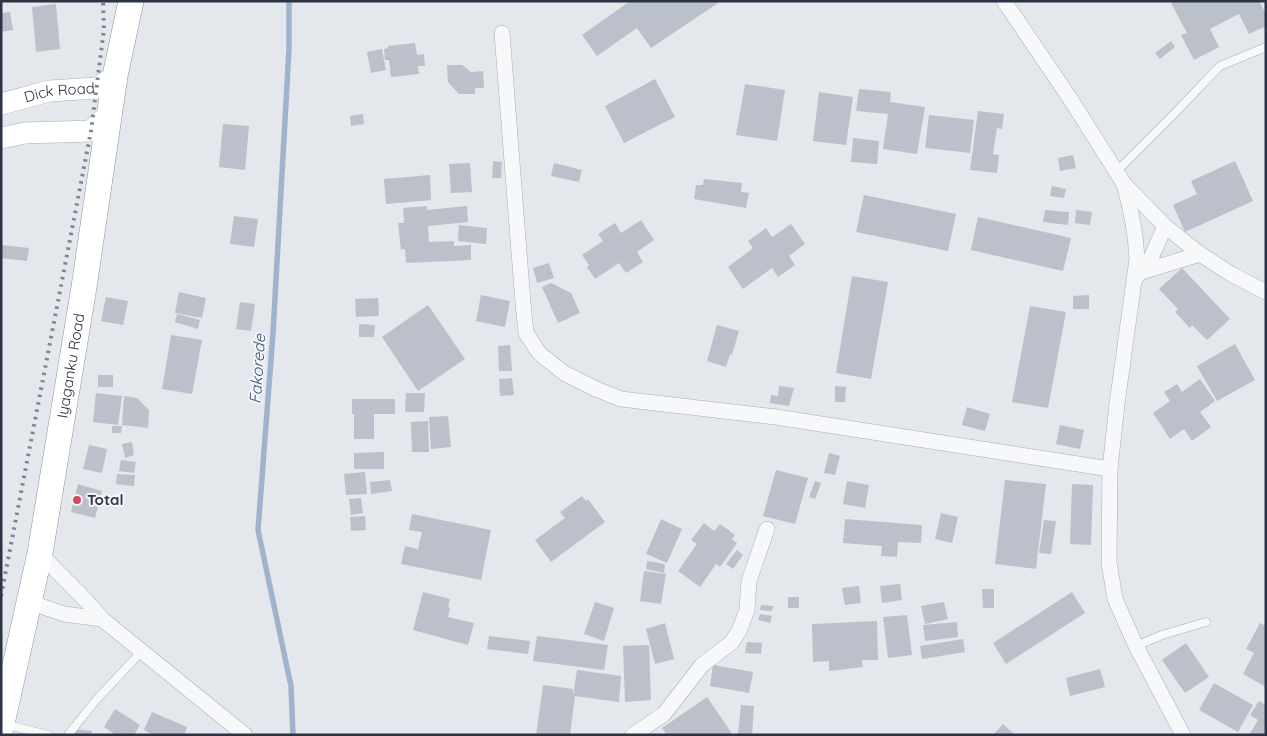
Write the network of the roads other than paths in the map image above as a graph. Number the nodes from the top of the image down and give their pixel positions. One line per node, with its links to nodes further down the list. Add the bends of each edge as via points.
1 (131, 1): 5 (highway, Iyaganku Road)
2 (1004, 1): 9 (street)
3 (502, 34): 14 (street, via 526,333 540,354 564,373 622,399 776,418)
4 (1266, 47): 9 (lane, via 1220,66)
5 (116, 76): 6 (main road, Dick Road, via 97,88 50,91); 7 (highway, Iyaganku Road)
6 (1, 104)
7 (109, 114): 8 (main road, via 91,131 25,133); 16 (highway, Iyaganku Road)
8 (1, 138)
9 (1120, 178): 10 (street); 12 (street, via 1132,212)
10 (1165, 226): 11 (street); 12 (street)
11 (1200, 254): 12 (street); 13 (street)
12 (1138, 276): 14 (street)
13 (1266, 292)
14 (1110, 469): 20 (street, via 1109,562 1115,599)
15 (767, 529): 26 (street, via 749,581 747,610 740,631 731,643 702,665 664,714)
16 (40, 553): 17 (highway, Iyaganku Road); 18 (street, via 87,599)
17 (29, 602): 18 (street, via 64,614); 22 (highway, Iyaganku Road)
18 (102, 619): 21 (street)
19 (1206, 622): 20 (lane)
20 (1136, 646): 27 (street)
21 (142, 651): 24 (lane); 25 (street)
22 (2, 726): 23 (lane)
23 (48, 735)
24 (68, 735)
25 (244, 735)
26 (633, 735)
27 (1183, 735)

